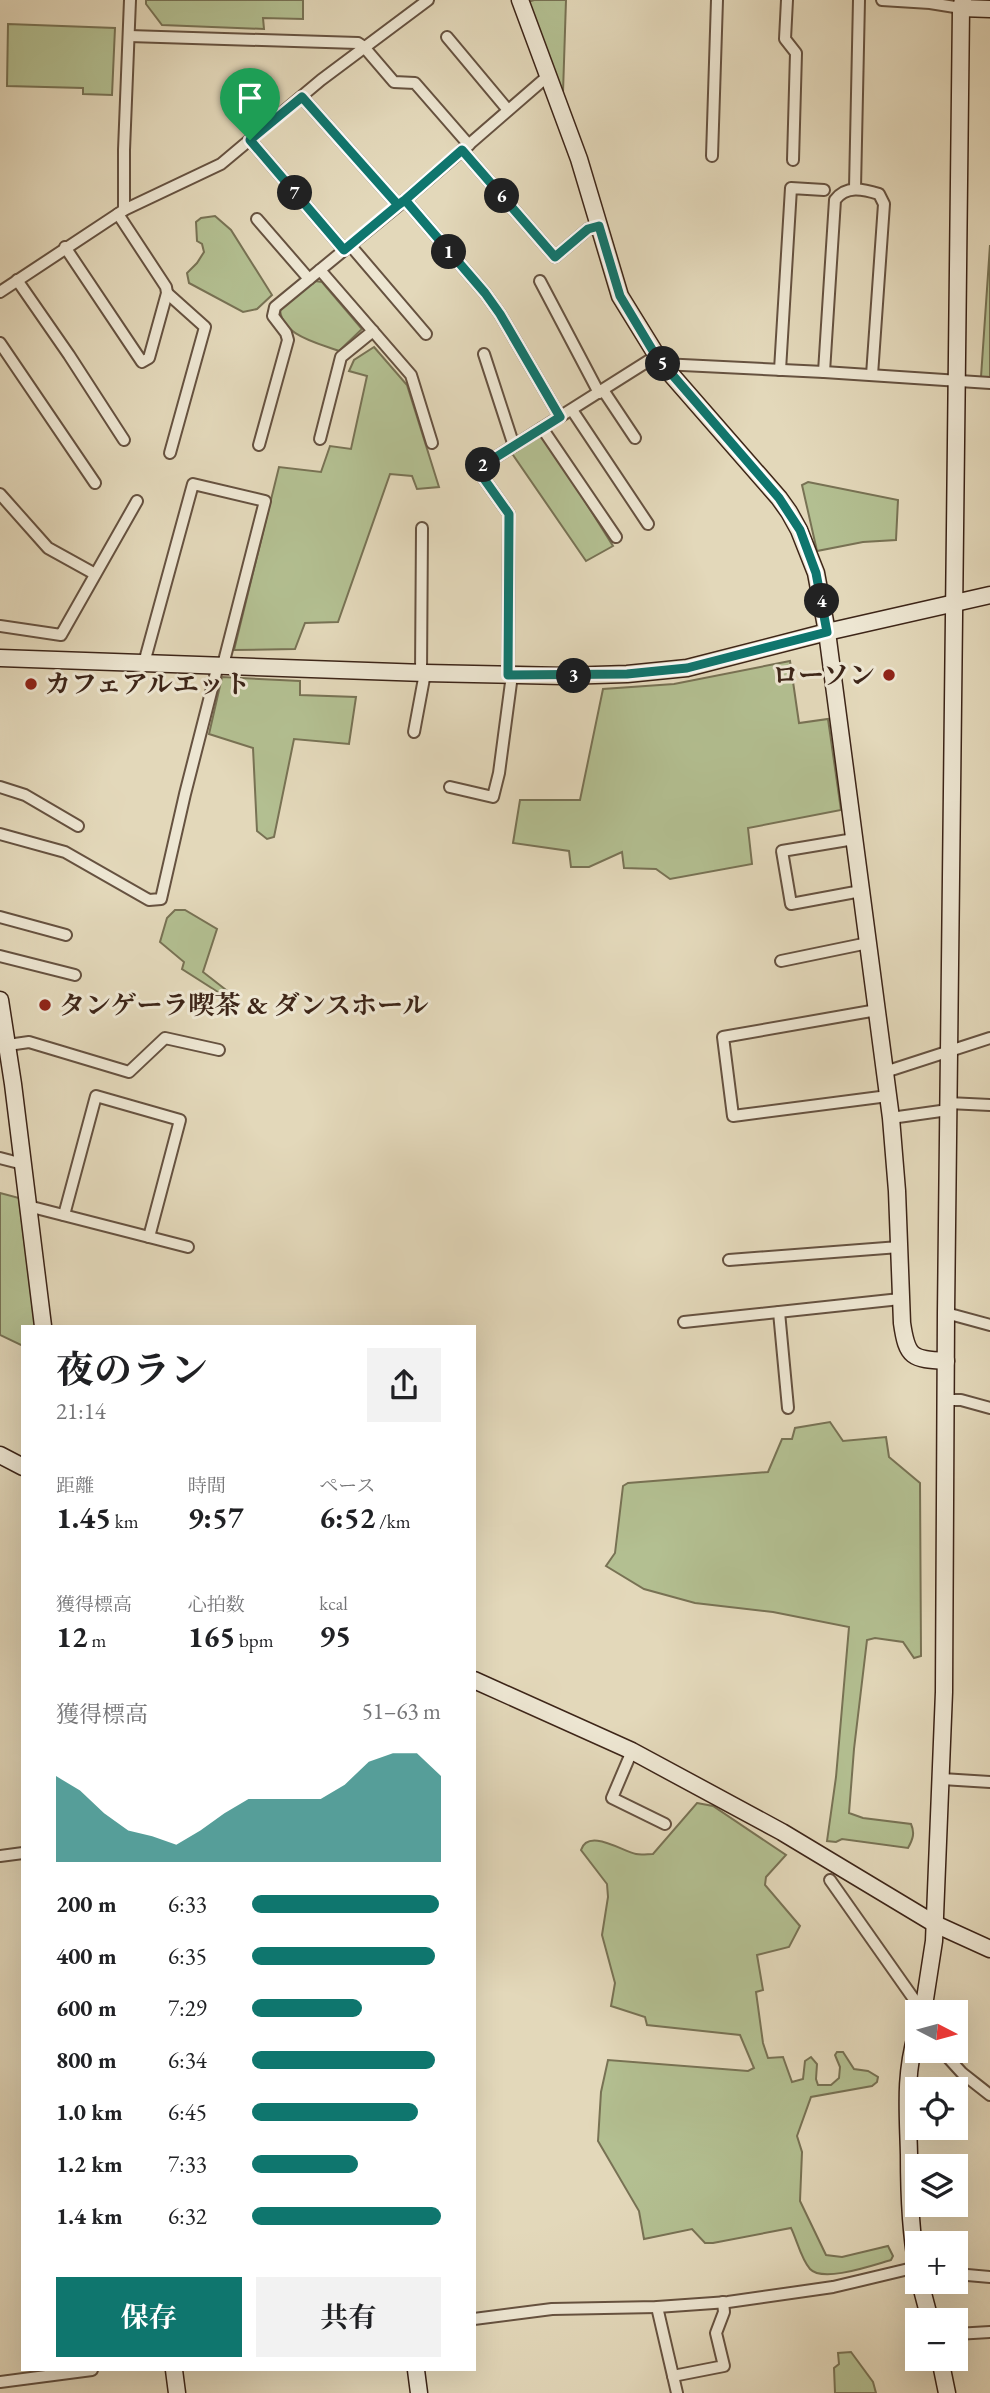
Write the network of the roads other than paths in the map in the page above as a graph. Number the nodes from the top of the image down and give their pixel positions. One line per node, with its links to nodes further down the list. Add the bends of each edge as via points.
1 (130, 0): 10 (street)
2 (428, 0): 12 (street)
3 (520, 0): 13 (street)
4 (717, 0): 18 (street)
5 (787, 0): 19 (street, via 785,39 796,53)
6 (859, 0): 20 (street)
7 (882, 0): 8 (street)
8 (960, 3): 9 (street); 42 (street)
9 (990, 9)
10 (129, 36): 12 (street, via 358,43); 23 (street)
11 (447, 37): 15 (street)
12 (364, 47): 14 (street); 17 (street, via 394,82 415,83)
13 (550, 75): 15 (street); 25 (street)
14 (302, 97): 16 (street); 22 (street)
15 (508, 110): 17 (street)
16 (250, 140): 23 (street, via 212,169); 27 (street)
17 (465, 147): 22 (street); 25 (street, via 555,257 588,229)
18 (712, 156)
19 (793, 160)
20 (855, 188): 40 (street, via 835,200); 41 (street, via 879,194 884,204)
21 (824, 190): 39 (street, via 791,188)
22 (401, 203): 27 (street); 46 (street, via 485,293)
23 (121, 212): 26 (street); 33 (street)
24 (257, 219): 29 (street)
25 (599, 226): 38 (street, via 620,296)
26 (65, 247): 30 (street); 33 (street, via 142,362 149,358)
27 (347, 248): 28 (street); 35 (street)
28 (320, 270): 29 (street); 34 (street)
29 (309, 279): 52 (street, via 273,312 288,340)
30 (17, 280): 32 (street); 50 (street)
31 (540, 281): 44 (street)
32 (0, 292)
33 (167, 293): 54 (street, via 205,327)
34 (373, 331): 49 (street, via 341,357); 51 (street, via 411,375)
35 (426, 334)
36 (0, 343): 55 (street)
37 (484, 354): 53 (street)
38 (659, 360): 39 (street); 44 (street); 65 (street, via 789,512 816,573)
39 (780, 370): 40 (street)
40 (824, 372): 41 (street)
41 (872, 375): 42 (street)
42 (958, 381): 43 (street); 63 (street)
43 (990, 383)
44 (601, 391): 45 (street); 48 (street)
45 (572, 410): 46 (street); 58 (street)
46 (560, 417): 47 (street)
47 (542, 428): 53 (street); 60 (street)
48 (635, 438)
49 (320, 439)
50 (124, 440)
51 (432, 443)
52 (259, 445)
53 (514, 446): 70 (street, via 477,469 509,514)
54 (170, 453)
55 (95, 484)
56 (0, 494): 61 (street, via 48,548)
57 (137, 501): 61 (street)
58 (648, 524)
59 (422, 528): 69 (street)
60 (616, 537)
61 (96, 574): 64 (street, via 61,635)
62 (990, 595): 63 (street)
63 (954, 604): 65 (street); 89 (street)
64 (0, 626)
65 (827, 632): 70 (street, via 687,668 627,674); 76 (street)
66 (0, 657): 67 (street)
67 (144, 663): 68 (street); 68 (street, via 193,484 265,501)
68 (221, 665): 69 (street); 75 (street, via 161,899 149,900 65,852)
69 (423, 673): 70 (street); 71 (street)
70 (510, 675): 73 (street, via 493,797)
71 (414, 732)
72 (0, 787): 74 (street, via 25,795)
73 (450, 788)
74 (78, 826)
75 (0, 834)
76 (854, 839): 77 (street); 77 (street, via 782,851 791,904)
77 (861, 891): 80 (street)
78 (0, 917): 79 (street)
79 (66, 935)
80 (868, 943): 82 (street); 85 (street)
81 (0, 956): 83 (street)
82 (781, 961)
83 (75, 975)
84 (0, 1000): 87 (street)
85 (877, 1010): 90 (street); 92 (street, via 723,1037 733,1116)
86 (990, 1038): 89 (street)
87 (8, 1045): 88 (street, via 29,1042 129,1072 165,1038); 91 (street)
88 (219, 1050)
89 (949, 1052): 90 (street); 94 (street)
90 (885, 1072): 92 (street)
91 (6, 1082): 97 (street)
92 (888, 1096): 95 (street)
93 (990, 1105): 94 (street)
94 (948, 1106): 95 (street); 106 (street)
95 (891, 1118): 102 (street)
96 (0, 1158): 97 (street)
97 (23, 1164): 98 (street)
98 (28, 1206): 99 (street); 108 (street)
99 (64, 1215): 100 (street); 100 (street, via 96,1096 180,1120)
100 (149, 1237): 101 (street)
101 (188, 1247)
102 (899, 1247): 103 (street); 104 (street)
103 (729, 1260)
104 (900, 1300): 105 (street); 110 (street, via 909,1353 915,1358)
105 (779, 1312): 107 (street); 112 (street)
106 (946, 1313): 109 (street); 110 (street)
107 (684, 1322)
108 (43, 1325)
109 (990, 1325)
110 (946, 1361): 111 (street)
111 (946, 1400): 113 (street); 118 (street)
112 (789, 1408)
113 (990, 1408)
114 (0, 1455): 115 (street)
115 (21, 1466)
116 (476, 1681): 117 (street)
117 (632, 1751): 120 (street, via 612,1798); 124 (street, via 782,1832)
118 (942, 1779): 119 (street); 124 (street)
119 (990, 1782)
120 (664, 1824)
121 (21, 1853): 122 (street)
122 (0, 1856)
123 (830, 1880): 126 (street)
124 (935, 1924): 125 (street); 127 (street)
125 (990, 1949)
126 (915, 2000)
127 (925, 2000)
128 (909, 2063): 131 (street)
129 (953, 2063): 130 (street)
130 (990, 2095)
131 (912, 2231)
132 (905, 2270): 135 (street, via 833,2287)
133 (968, 2275): 134 (street)
134 (990, 2277)
135 (723, 2302): 136 (street); 144 (street, via 716,2333 724,2366)
136 (657, 2307): 137 (street, via 552,2309); 144 (street)
137 (476, 2319)
138 (990, 2332): 139 (street)
139 (968, 2333)
140 (84, 2371): 145 (street)
141 (174, 2371): 146 (street)
142 (416, 2371): 147 (street)
143 (942, 2371): 149 (street)
144 (673, 2375): 148 (street)
145 (0, 2382)
146 (177, 2393)
147 (419, 2393)
148 (677, 2393)
149 (947, 2393)

